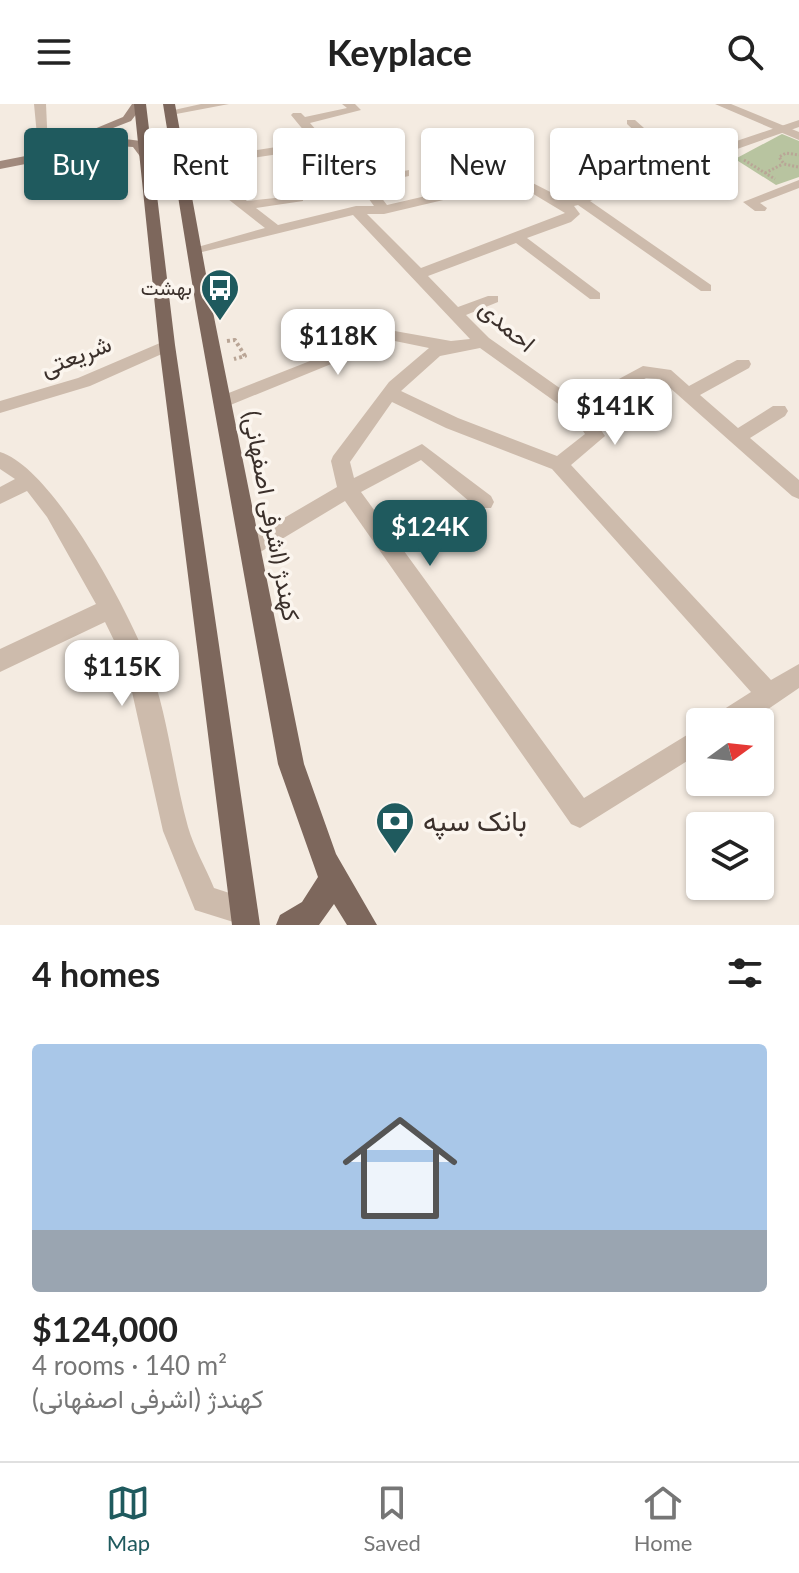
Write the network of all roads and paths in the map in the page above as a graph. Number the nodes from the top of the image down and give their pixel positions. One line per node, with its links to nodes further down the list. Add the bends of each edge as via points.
1 (40, 104): 9 (street)
2 (139, 104): 10 (main road, via 127,119); 15 (main road)
3 (223, 104): 6 (street)
4 (348, 104): 20 (street, via 355,110 300,118 314,145)
5 (726, 105): 13 (street)
6 (170, 108): 11 (main road, کهندژ (اشرفی اصفهانی))
7 (631, 122): 12 (street)
8 (799, 123): 13 (street)
9 (42, 128)
10 (107, 128)
11 (173, 128)
12 (638, 128)
13 (781, 129): 14 (street); 17 (street)
14 (799, 136): 22 (path, via 769,149)
15 (144, 141)
16 (128, 143): 19 (main road, via 137,144)
17 (738, 144)
18 (24, 151): 24 (main road)
19 (144, 153)
20 (257, 154)
21 (756, 155): 27 (path, via 743,161)
22 (780, 155): 23 (path); 27 (path, via 786,165)
23 (799, 155)
24 (0, 156)
25 (24, 160): 26 (main road)
26 (0, 165)
27 (765, 173): 28 (path)
28 (794, 186): 37 (street, via 750,202)
29 (151, 200): 50 (main road)
30 (186, 200): 42 (main road, کهندژ (اشرفی اصفهانی))
31 (236, 200): 36 (street)
32 (284, 200): 36 (street)
33 (376, 200): 39 (street)
34 (578, 200): 35 (street)
35 (572, 202): 39 (street, via 517,179); 41 (street, via 573,214 566,219); 44 (street)
36 (243, 206): 40 (street)
37 (760, 208)
38 (356, 210): 39 (street); 40 (street); 43 (street, احمدی)
39 (384, 210)
40 (276, 230): 42 (street)
41 (517, 237): 43 (street); 45 (street)
42 (194, 250): 56 (main road, کهندژ (اشرفی اصفهانی))
43 (419, 274): 47 (street, احمدی)
44 (706, 288)
45 (595, 296)
46 (493, 299): 47 (street)
47 (456, 313): 49 (street, احمدی)
48 (235, 340): 52 (path)
49 (483, 342): 51 (street); 58 (street, احمدی)
50 (167, 345): 57 (street, شریعتی, via 84,382); 76 (main road)
51 (454, 347): 55 (street, via 435,351); 56 (street, via 389,335)
52 (245, 356)
53 (743, 364): 54 (street)
54 (690, 393): 58 (street, via 665,374 643,372); 60 (street)
55 (391, 394): 62 (street); 64 (street, via 340,461)
56 (222, 402): 68 (main road, کهندژ (اشرفی اصفهانی))
57 (0, 406)
58 (577, 409): 62 (street, via 596,436)
59 (779, 411): 60 (street)
60 (736, 438): 65 (street)
61 (0, 459): 63 (street)
62 (559, 464): 72 (street)
63 (30, 480): 66 (street); 69 (street, via 89,568)
64 (348, 490): 67 (street, via 422,451); 68 (street); 74 (street, via 580,815)
65 (799, 491)
66 (0, 496)
67 (484, 502)
68 (250, 548): 75 (main road, کهندژ (اشرفی اصفهانی), via 291,764)
69 (109, 609): 70 (street); 76 (street, via 137,664 176,831 205,900)
70 (0, 661)
71 (799, 675): 72 (street)
72 (769, 695): 73 (street)
73 (749, 708)
74 (686, 748)
75 (333, 874): 77 (main road, via 314,912); 78 (main road, کهندژ (اشرفی اصفهانی))
76 (252, 920)
77 (290, 925)
78 (363, 925)

